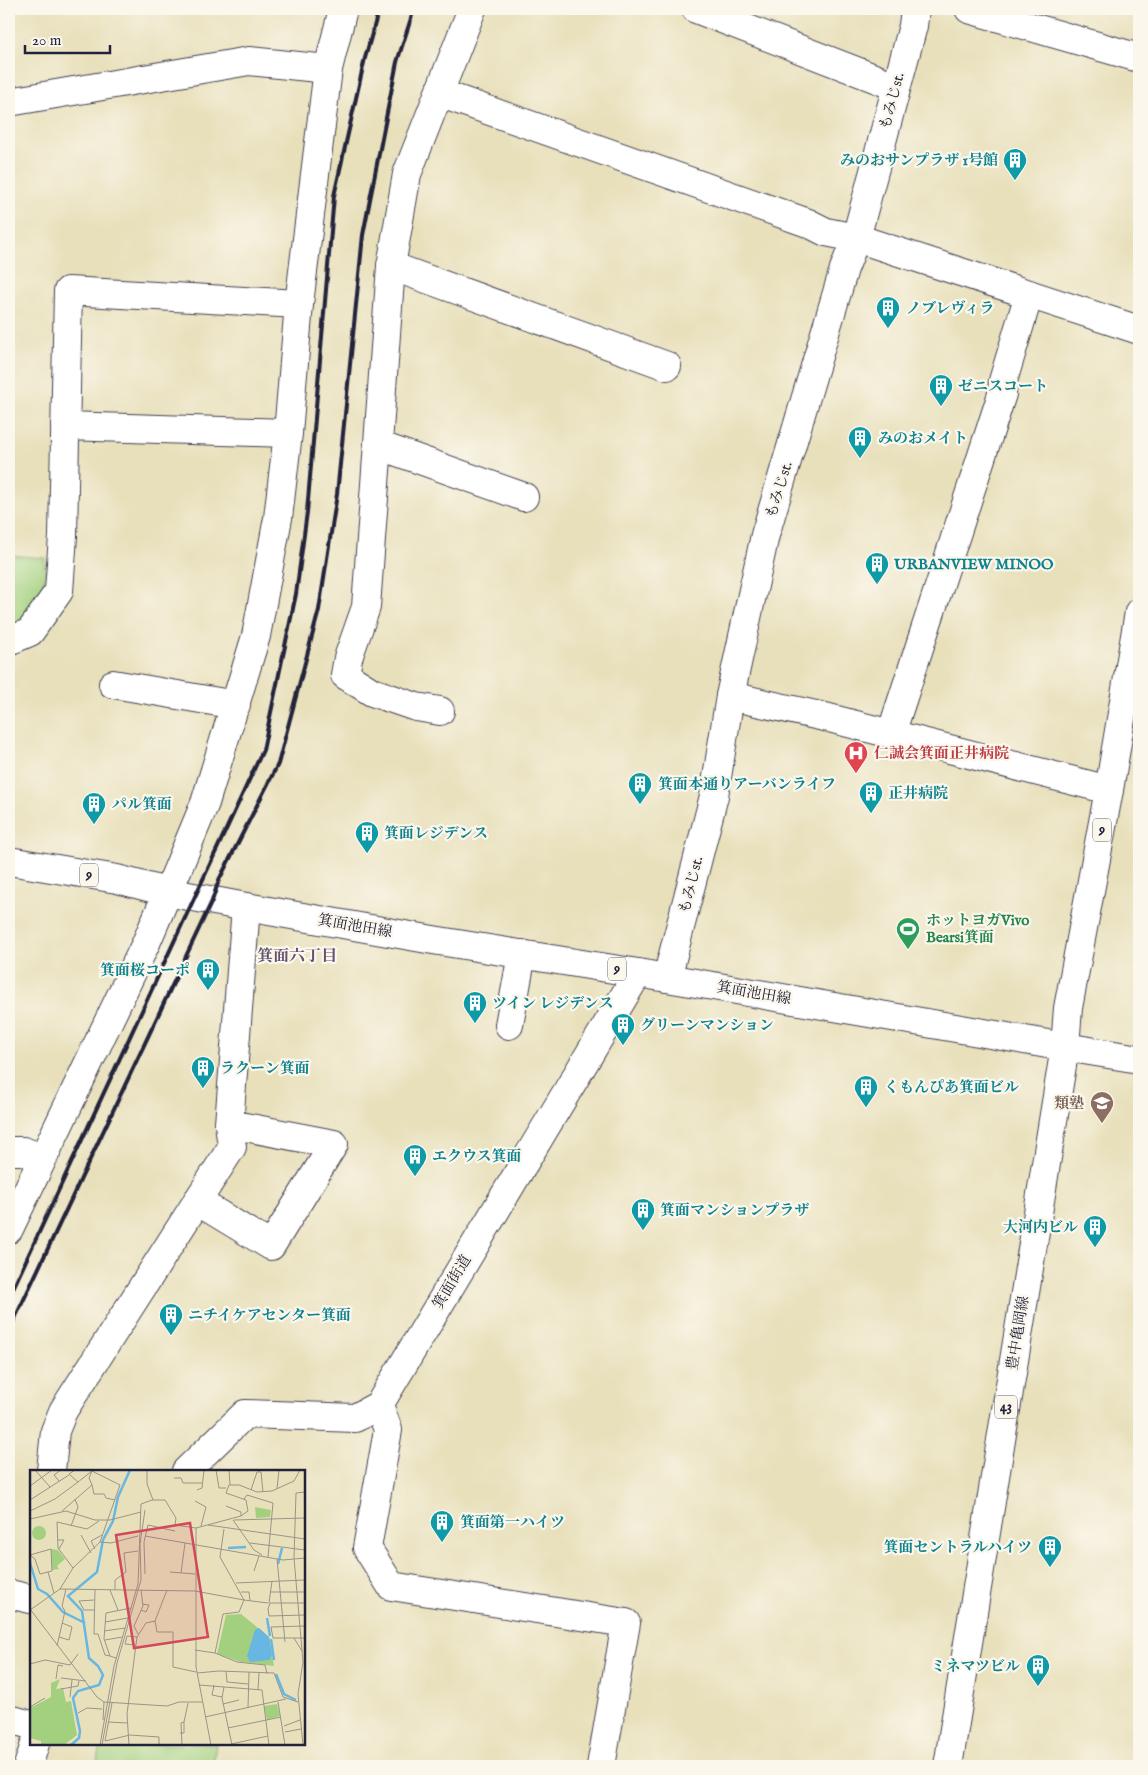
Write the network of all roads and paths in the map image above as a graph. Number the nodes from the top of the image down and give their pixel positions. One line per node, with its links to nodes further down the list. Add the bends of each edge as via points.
1 (343, 9): 7 (street)
2 (472, 9): 9 (street)
3 (696, 9): 8 (street)
4 (915, 9): 8 (street, もみじst.)
5 (969, 9): 6 (street)
6 (1139, 58)
7 (328, 69): 10 (street, via 249,62); 14 (street)
8 (895, 86): 11 (street, もみじst.)
9 (439, 94): 11 (street, via 826,232); 12 (street, via 407,174)
10 (9, 102)
11 (856, 238): 13 (street); 24 (street, もみじst., via 765,535)
12 (391, 266): 16 (street); 19 (street)
13 (1029, 294): 15 (street); 27 (street, via 1002,381 1002,394)
14 (299, 304): 17 (street, via 68,291); 18 (street)
15 (1139, 330)
16 (667, 366)
17 (65, 426): 18 (street); 22 (street, via 59,591 30,632)
18 (288, 433): 25 (street, via 278,518 256,636)
19 (378, 445): 20 (street); 26 (street, via 366,607 345,675 372,692 416,707)
20 (524, 497)
21 (1139, 612): 28 (street, 9)
22 (9, 640)
23 (112, 684): 25 (street)
24 (730, 696): 27 (street); 34 (street, もみじst., via 714,796)
25 (236, 705): 30 (street, via 205,803)
26 (440, 711)
27 (891, 734): 28 (street)
28 (1109, 790): 36 (street, 9, via 1068,1008)
29 (9, 861): 30 (street, 箕面池田線 / 9)
30 (168, 892): 31 (street, 箕面池田線 / 9); 40 (street)
31 (246, 907): 32 (street, 箕面池田線 / 9); 38 (street)
32 (522, 954): 33 (street, 箕面池田線 / 9); 35 (street)
33 (638, 972): 34 (street, 箕面池田線 / 9); 43 (street, 箕面街道)
34 (667, 978): 36 (street, 箕面池田線 / 9)
35 (509, 1025)
36 (1066, 1047): 37 (street, 箕面池田線); 53 (street, 豊中亀岡線 / 43)
37 (1139, 1059)
38 (229, 1124): 41 (street, via 232,1147); 41 (street, via 334,1144 271,1246)
39 (9, 1151): 40 (street, via 23,1151)
40 (42, 1158): 42 (street)
41 (198, 1201): 44 (street, via 63,1411 55,1431)
42 (9, 1229)
43 (379, 1405): 45 (street, via 355,1418 244,1414); 52 (street, via 388,1430 367,1548 391,1586 626,1623)
44 (51, 1470)
45 (187, 1470)
46 (9, 1594): 47 (street)
47 (30, 1599)
48 (9, 1719): 49 (street)
49 (30, 1724)
50 (34, 1745): 51 (street)
51 (28, 1766)
52 (602, 1766)
53 (948, 1766)

